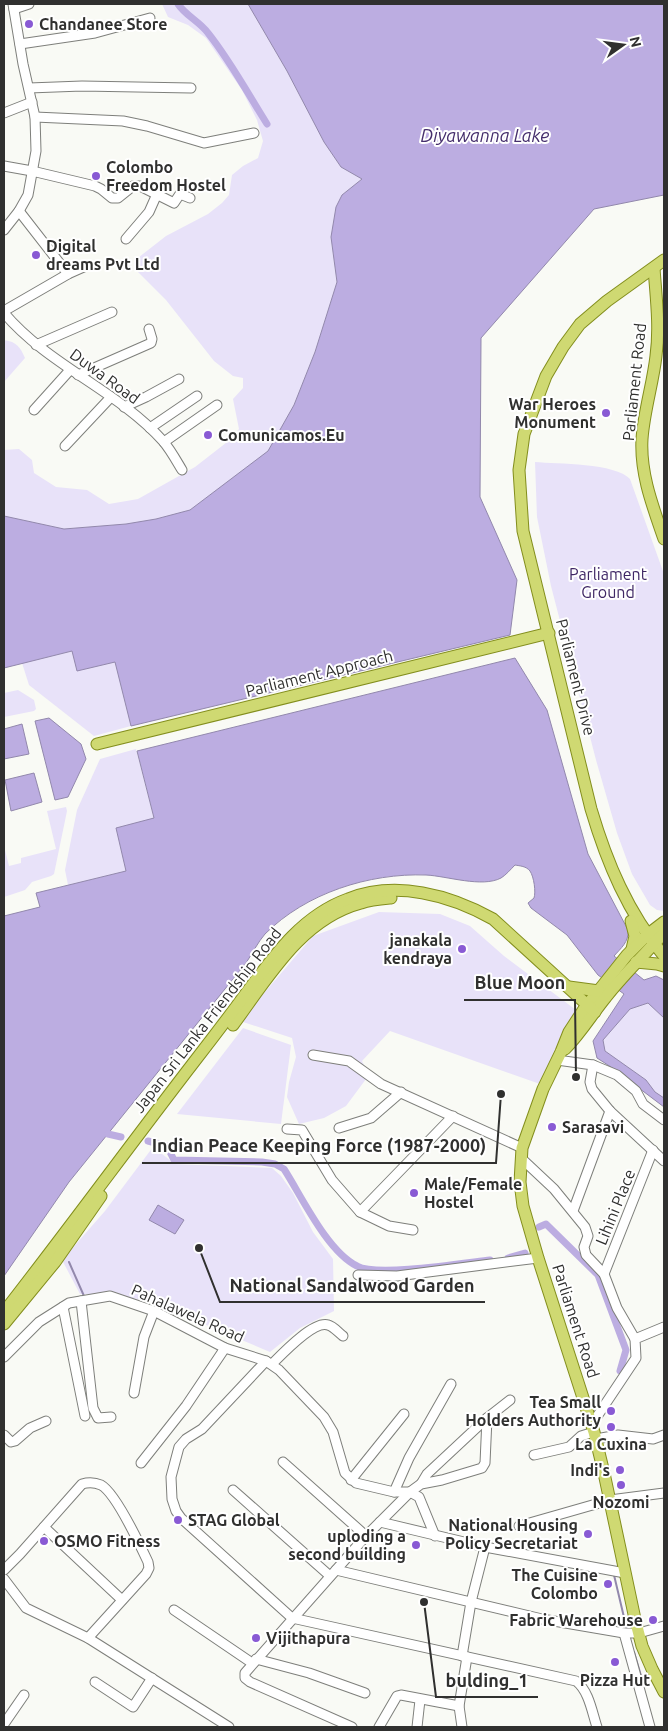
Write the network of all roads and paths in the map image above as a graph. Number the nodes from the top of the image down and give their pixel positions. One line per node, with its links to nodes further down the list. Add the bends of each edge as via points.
1 (29, 4): 2 (street)
2 (14, 7): 4 (street)
3 (150, 18): 4 (street, via 95,33)
4 (20, 44): 5 (street)
5 (29, 88): 6 (street); 7 (street)
6 (191, 88)
7 (32, 102): 8 (street); 9 (street)
8 (4, 113)
9 (35, 116): 10 (street, via 123,121 204,143); 12 (street, via 36,150)
10 (254, 133)
11 (4, 166): 12 (street)
12 (32, 171): 13 (street, via 95,186 112,198 118,198 133,186); 15 (street, via 28,195)
13 (157, 194): 14 (street, via 174,203 180,194); 17 (street, via 149,212)
14 (190, 198)
15 (19, 212): 16 (street); 21 (street)
16 (4, 230)
17 (126, 240)
18 (664, 260): 20 (main road)
19 (86, 266): 21 (street, Duwa Road)
20 (654, 268): 24 (main road, Parliament Road); 40 (main road, Parliament Drive, via 580,324 546,376 524,434 519,470 523,531)
21 (68, 274): 22 (street, Duwa Road)
22 (4, 312): 26 (street, Duwa Road)
23 (112, 312): 26 (street)
24 (661, 312): 39 (main road, Parliament Road, via 642,439 649,496)
25 (148, 329): 28 (street, via 151,343)
26 (36, 346): 27 (street, Duwa Road)
27 (70, 370): 28 (street, Duwa Road); 34 (street)
28 (78, 375): 31 (street, Duwa Road)
29 (179, 379): 33 (street)
30 (197, 396): 35 (street)
31 (111, 398): 33 (street, Duwa Road); 37 (street)
32 (218, 405): 36 (street)
33 (124, 407): 35 (street, Duwa Road)
34 (34, 410)
35 (150, 428): 36 (street, Duwa Road)
36 (164, 442): 38 (street, Duwa Road)
37 (65, 446)
38 (182, 470)
39 (664, 539)
40 (549, 636): 41 (main road, Parliament Approach); 42 (main road, Parliament Drive, via 591,809 603,849)
41 (98, 747)
42 (625, 899): 43 (main road, Parliament Drive); 46 (main road, Parliament Drive)
43 (631, 921): 46 (main road, Parliament Drive); 48 (main road, via 635,936)
44 (664, 922): 46 (main road, Parliament Road)
45 (664, 933): 46 (main road, Parliament Road)
46 (648, 942): 47 (main road); 48 (main road, Parliament Road); 49 (main road)
47 (664, 956)
48 (630, 960): 49 (main road); 51 (main road, Parliament Road)
49 (664, 965)
50 (567, 986): 51 (main road); 52 (main road, Japan Sri Lanka Friendship Road); 73 (main road, Japan Sri Lanka Friendship Road, via 493,919 450,900 405,891 375,892 348,899 324,911 301,927 276,953)
51 (602, 991): 52 (main road, Parliament Road)
52 (590, 1010): 54 (main road, Parliament Road, via 569,1032); 75 (main road, Japan Sri Lanka Friendship Road, via 475,913 451,904 404,897 360,903 333,914 308,931 288,952 105,1191 55,1262)
53 (313, 1055): 56 (street, via 348,1061 381,1084)
54 (559, 1056): 55 (street); 63 (main road, Parliament Road, via 543,1089)
55 (593, 1065): 57 (street, via 592,1089); 59 (street, via 617,1075 636,1091 643,1104)
56 (400, 1092): 58 (street); 60 (street, via 371,1118)
57 (610, 1111): 62 (street); 65 (street)
58 (453, 1116): 63 (street); 66 (street)
59 (664, 1120)
60 (339, 1128)
61 (287, 1129): 66 (street, via 302,1130 332,1180)
62 (653, 1150): 64 (street); 69 (street, Lihini Place)
63 (522, 1153): 65 (street); 68 (main road, Parliament Road, via 520,1182 523,1206)
64 (664, 1161)
65 (573, 1211): 69 (street, via 588,1236 584,1247 586,1255)
66 (360, 1212): 67 (street, via 389,1226)
67 (413, 1230)
68 (538, 1258): 70 (street, via 398,1276); 90 (main road, Parliament Road)
69 (604, 1274): 78 (street, via 617,1308)
70 (358, 1275)
71 (81, 1301): 72 (street, Pahalawela Road); 74 (street, Pahalawela Road, via 110,1296); 87 (street, via 93,1408 98,1418)
72 (63, 1307): 80 (street, Pahalawela Road, via 39,1322); 86 (street)
73 (4, 1312)
74 (154, 1312): 79 (street, Pahalawela Road); 83 (street, via 144,1337)
75 (4, 1324)
76 (664, 1328): 78 (street)
77 (343, 1336): 81 (street, via 324,1324 306,1333)
78 (635, 1339): 90 (street, via 636,1358)
79 (225, 1348): 81 (street, Pahalawela Road); 95 (street, via 186,1406)
80 (4, 1357)
81 (269, 1363): 96 (street, Pahalawela Road, via 324,1417); 116 (street, via 202,1429 179,1447 171,1477 172,1499 181,1518)
82 (452, 1384): 99 (street, via 409,1458)
83 (134, 1393)
84 (510, 1400): 88 (street)
85 (404, 1414): 96 (street)
86 (85, 1416)
87 (111, 1417)
88 (487, 1418): 97 (street, via 427,1474); 97 (street, via 482,1468)
89 (46, 1421): 91 (street, via 30,1428 15,1441 11,1442)
90 (594, 1432): 92 (street, via 653,1439); 93 (street, via 581,1436 569,1447); 102 (main road, Parliament Road)
91 (4, 1435)
92 (664, 1435)
93 (534, 1456)
94 (283, 1462): 106 (street)
95 (141, 1463)
96 (351, 1480): 99 (street)
97 (421, 1484): 100 (street)
98 (233, 1490): 110 (street)
99 (394, 1492): 100 (street)
100 (410, 1492): 103 (street); 107 (street, via 419,1496)
101 (664, 1493): 102 (street)
102 (610, 1500): 104 (street); 111 (main road, Parliament Road)
103 (380, 1522): 106 (street); 107 (street)
104 (519, 1526)
105 (44, 1527): 109 (street); 113 (street); 113 (street, via 82,1484 90,1482 103,1486 119,1506 148,1562 146,1574)
106 (366, 1536): 110 (street)
107 (435, 1536): 108 (street)
108 (485, 1547): 111 (street); 114 (street)
109 (4, 1570)
110 (333, 1573): 114 (street); 116 (street)
111 (624, 1573): 119 (main road, Parliament Road)
112 (4, 1579): 120 (street, via 26,1608)
113 (122, 1600): 120 (street)
114 (471, 1602): 118 (street, via 542,1619); 121 (street)
115 (174, 1610): 122 (street)
116 (292, 1618): 121 (street); 122 (street)
117 (664, 1626): 119 (street)
118 (624, 1632): 119 (street); 137 (street)
119 (639, 1633): 125 (main road, Parliament Road, via 647,1658)
120 (88, 1638): 123 (street)
121 (465, 1656): 129 (street); 136 (street, via 576,1681 585,1692)
122 (254, 1661): 126 (street, via 309,1673); 132 (street, via 245,1672 245,1678 250,1682)
123 (152, 1678): 124 (street, via 133,1707); 131 (street)
124 (95, 1682)
125 (664, 1689)
126 (365, 1693)
127 (24, 1695): 130 (street)
128 (420, 1700): 129 (street); 133 (street, via 397,1696); 134 (street)
129 (459, 1706): 135 (street)
130 (4, 1724)
131 (229, 1727)
132 (352, 1727)
133 (379, 1727)
134 (417, 1727)
135 (462, 1727)
136 (597, 1727)
137 (650, 1727)

